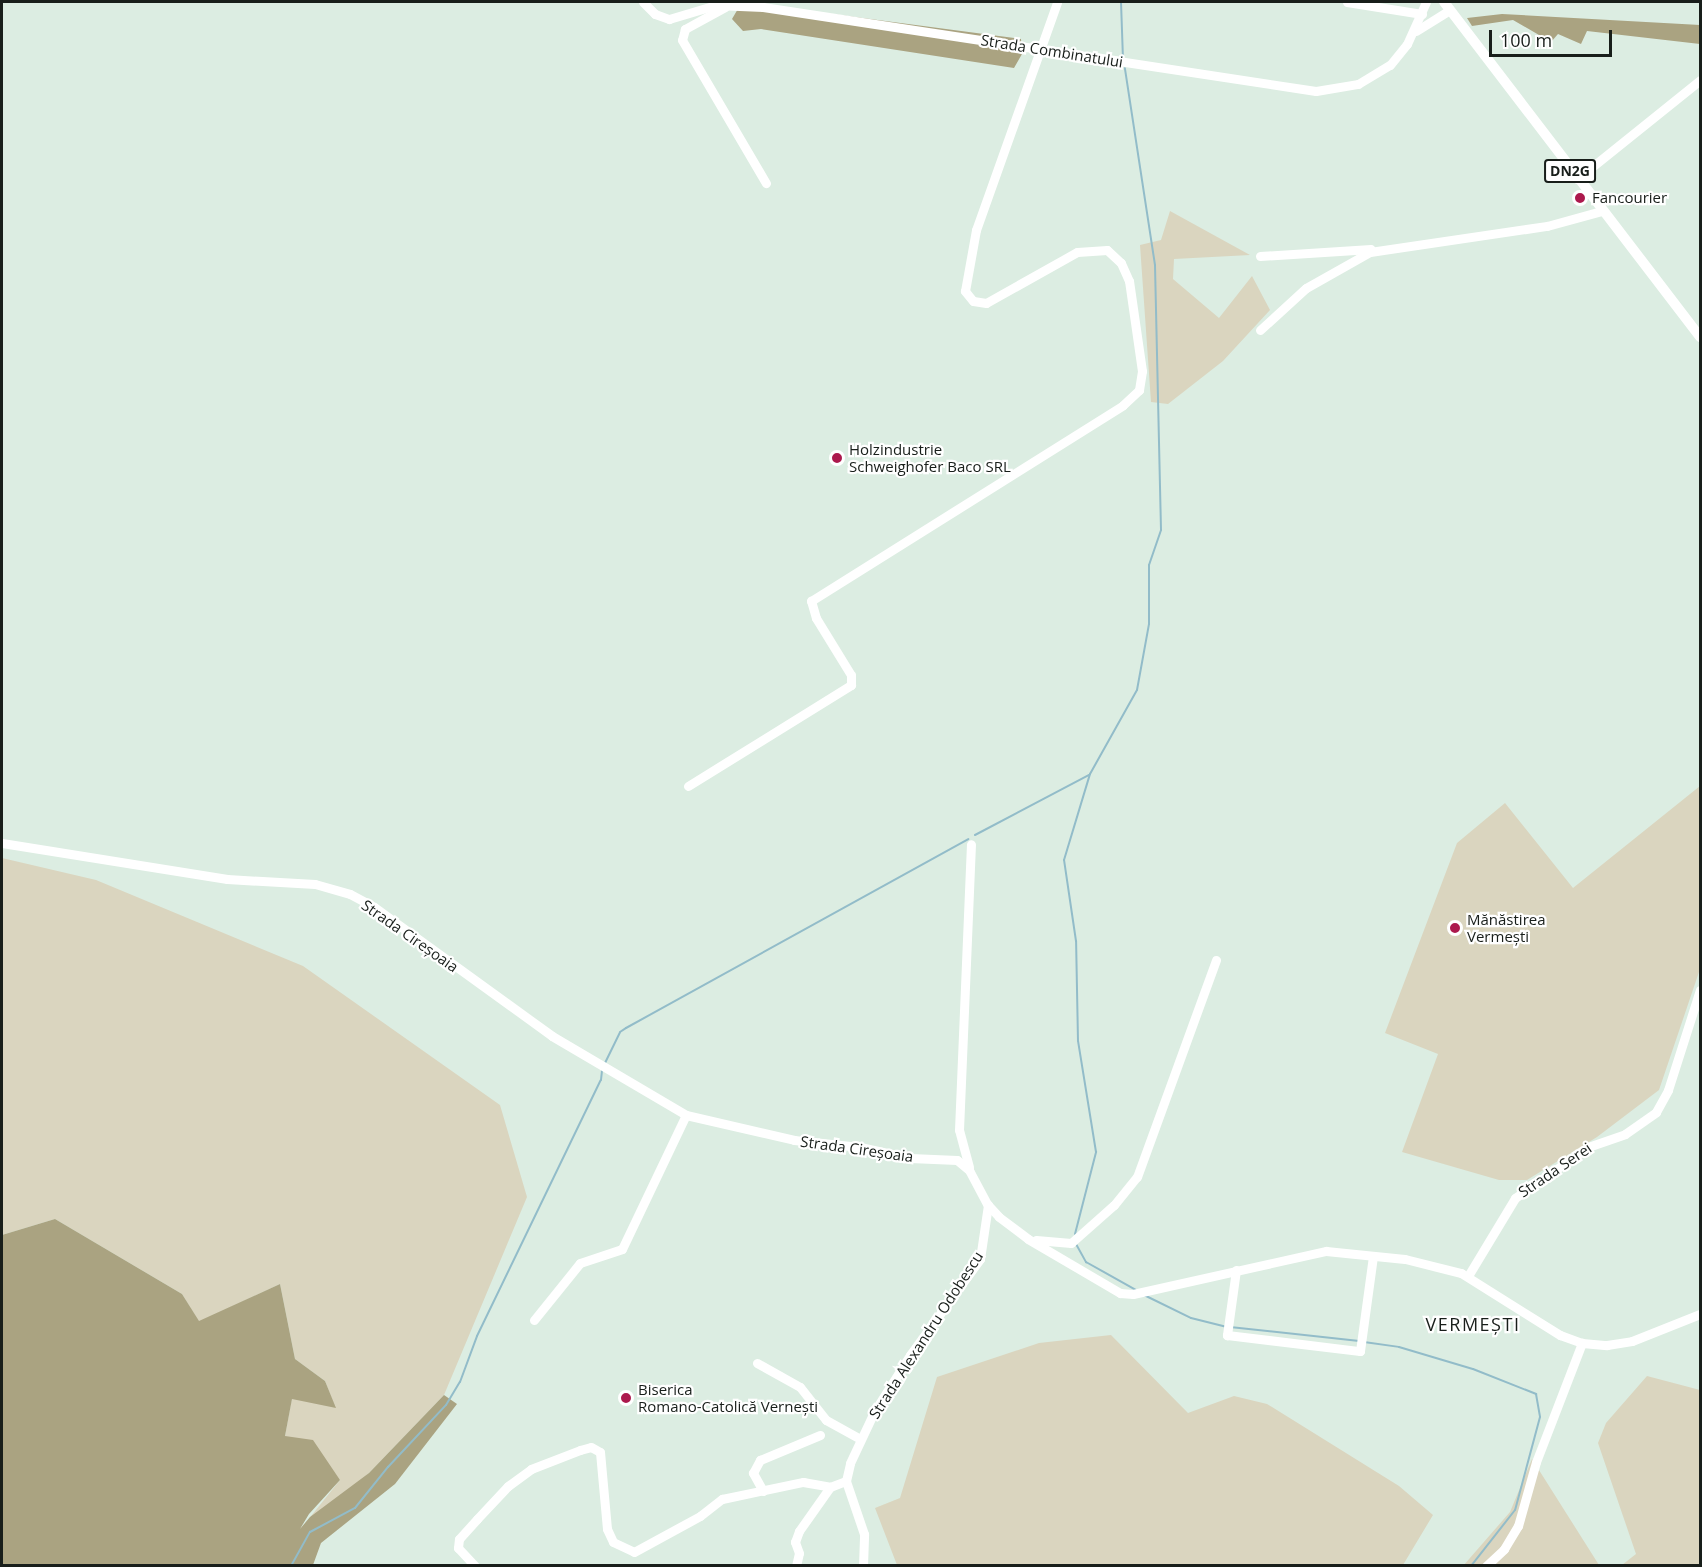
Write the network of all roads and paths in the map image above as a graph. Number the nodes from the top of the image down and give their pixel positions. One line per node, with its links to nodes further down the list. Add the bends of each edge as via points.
1 (643, 2): 5 (street, Strada Combinatului, via 655,14 669,19)
2 (1057, 2): 9 (street)
3 (1347, 2): 7 (street)
4 (1426, 2): 7 (street, Strada Combinatului)
5 (730, 4): 9 (street, Strada Combinatului); 12 (street, via 685,29 682,40)
6 (1446, 6): 8 (street); 11 (main road, DN2G)
7 (1422, 14): 8 (street, Strada Combinatului)
8 (1412, 34): 9 (street, Strada Combinatului, via 1400,55 1376,75 1334,90 1271,86)
9 (1038, 49): 18 (street, via 976,230 965,291 974,301 986,303 1077,252 1107,250 1121,263 1128,281 1142,371 1139,390 1124,405 812,601 816,618 851,675 851,685)
10 (1701, 80): 11 (street)
11 (1577, 179): 13 (main road, DN2G)
12 (766, 183)
13 (1602, 211): 14 (street, via 1547,226); 17 (main road, DN2G)
14 (1383, 249): 15 (street); 16 (street, via 1357,257 1320,278)
15 (1260, 256)
16 (1260, 330)
17 (1701, 337)
18 (688, 786)
19 (2, 843): 23 (street, Strada Cireșoaia, via 169,871 315,884 340,890 374,907 552,1036)
20 (972, 844): 24 (street, via 959,1130)
21 (1216, 960): 26 (street, via 1137,1177 1114,1205 1071,1243)
22 (1701, 990): 29 (street, Strada Serei, via 1668,1090 1656,1112 1625,1134 1588,1147 1515,1198)
23 (686, 1115): 24 (street, Strada Cireșoaia, via 795,1140 860,1147 910,1158 957,1160); 31 (street, via 622,1249 580,1263)
24 (969, 1170): 25 (street)
25 (988, 1205): 26 (street); 35 (street, Strada Alexandru Odobescu, via 980,1259 910,1354)
26 (1028, 1239): 28 (street, via 1120,1293 1133,1294)
27 (1372, 1256): 28 (street, via 1326,1251); 28 (street, via 1360,1351 1227,1335); 29 (street, via 1432,1265)
28 (1236, 1270)
29 (1468, 1276): 32 (street, via 1560,1335)
30 (1701, 1314): 32 (street, via 1632,1341)
31 (534, 1320)
32 (1582, 1343): 42 (street, via 1536,1462 1518,1526 1504,1549)
33 (757, 1363): 35 (street, via 800,1387 826,1420)
34 (820, 1435): 38 (street, via 760,1460 753,1473)
35 (860, 1439): 36 (street, Strada Alexandru Odobescu)
36 (846, 1481): 37 (street); 41 (street, via 864,1534)
37 (830, 1487): 38 (street, via 803,1482); 40 (street, via 799,1531 795,1542 799,1553)
38 (763, 1491): 39 (street, via 722,1499 634,1552 625,1550 613,1542 607,1529 600,1452 591,1447 531,1469 508,1486 459,1539 458,1548)
39 (475, 1566)
40 (796, 1566)
41 (863, 1566)
42 (1486, 1566)

